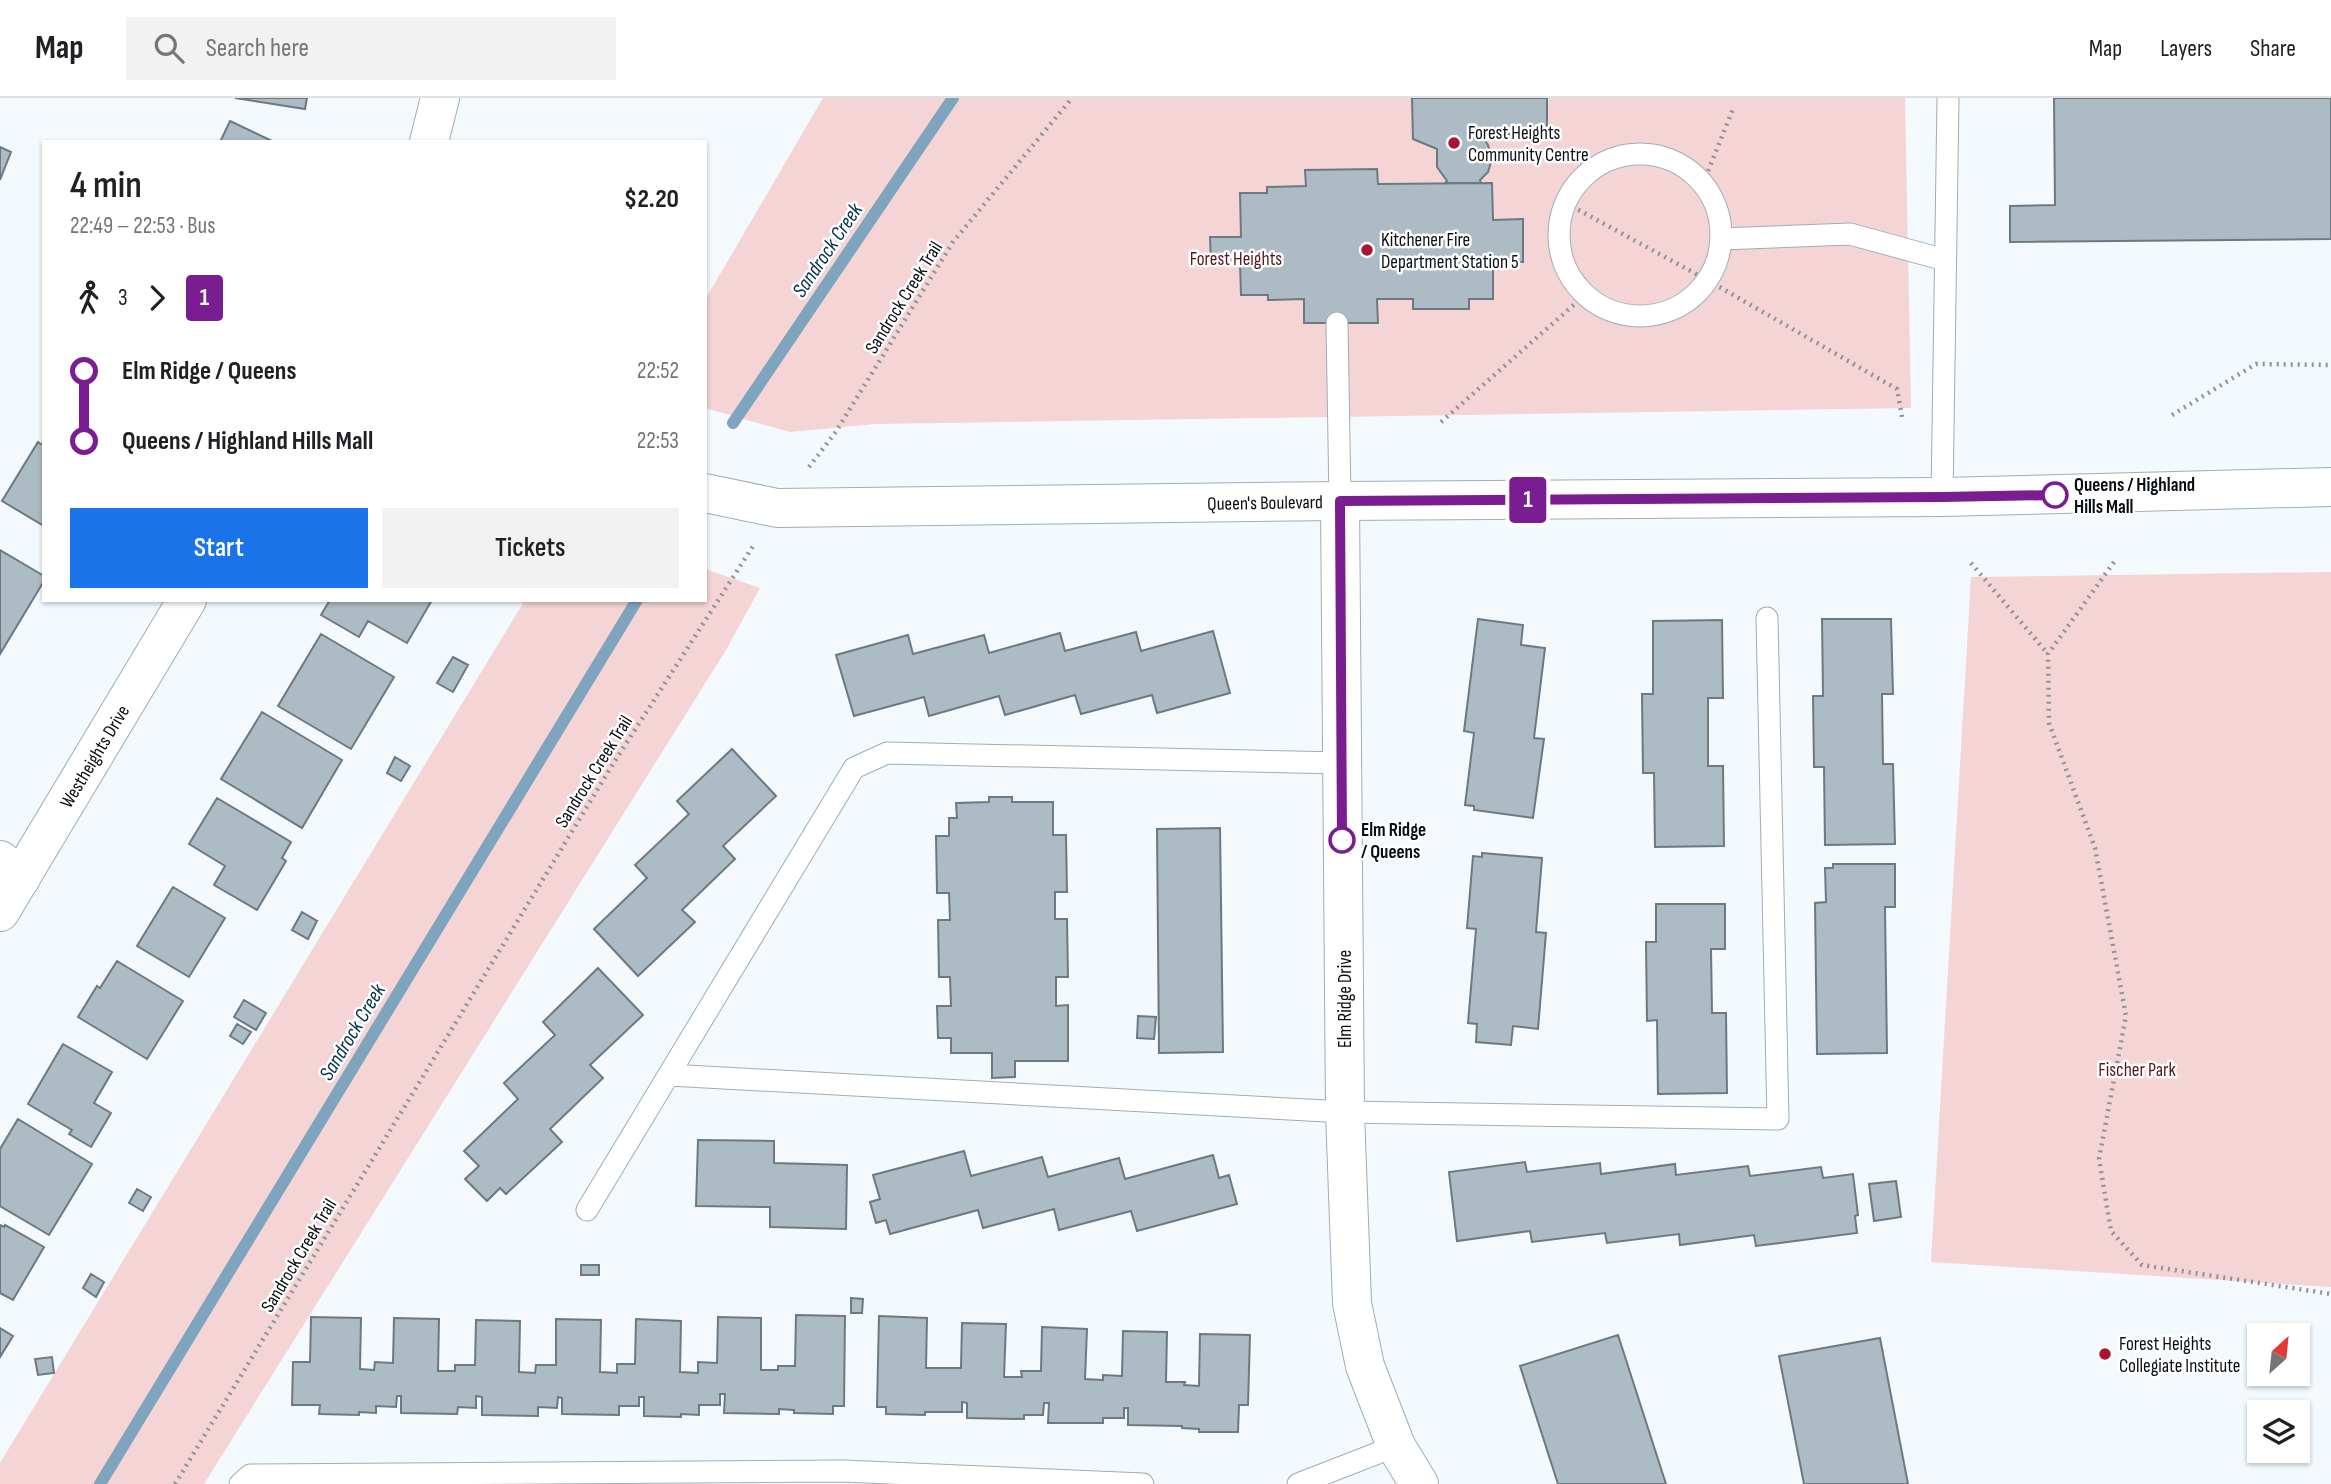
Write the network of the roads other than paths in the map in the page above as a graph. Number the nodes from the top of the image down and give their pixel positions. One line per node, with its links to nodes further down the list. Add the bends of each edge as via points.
1 (440, 98): 3 (street)
2 (1948, 98): 5 (lane)
3 (430, 140)
4 (1721, 239): 4 (lane, via 1709,281 1693,297 1668,311 1640,316 1609,310 1585,295 1567,271 1559,224 1578,182 1600,164 1623,156 1652,155 1682,165 1703,184 1718,211); 5 (lane, via 1850,234)
5 (1945, 260): 9 (lane)
6 (1337, 323): 10 (lane)
7 (2331, 487): 9 (street, Queen's Boulevard)
8 (707, 493): 10 (street, Queen's Boulevard, via 777,508)
9 (1942, 497): 10 (street, Queen's Boulevard)
10 (1340, 501): 13 (street, Elm Ridge Drive)
11 (186, 602): 14 (street, Westheights Drive)
12 (1767, 618): 17 (lane, via 1777,1119)
13 (1342, 763): 16 (lane, via 887,754 854,768); 17 (street, Elm Ridge Drive)
14 (10, 869): 15 (street, Westheights Drive)
15 (0, 912)
16 (669, 1075): 17 (lane); 18 (lane)
17 (1345, 1112): 19 (street, Elm Ridge Drive, via 1352,1303 1365,1366)
18 (587, 1210)
19 (1396, 1446): 23 (lane); 24 (street, Elm Ridge Drive)
20 (307, 1480): 21 (lane, via 250,1475); 22 (lane, via 843,1471)
21 (240, 1484)
22 (1143, 1484)
23 (1298, 1484)
24 (1419, 1484)

